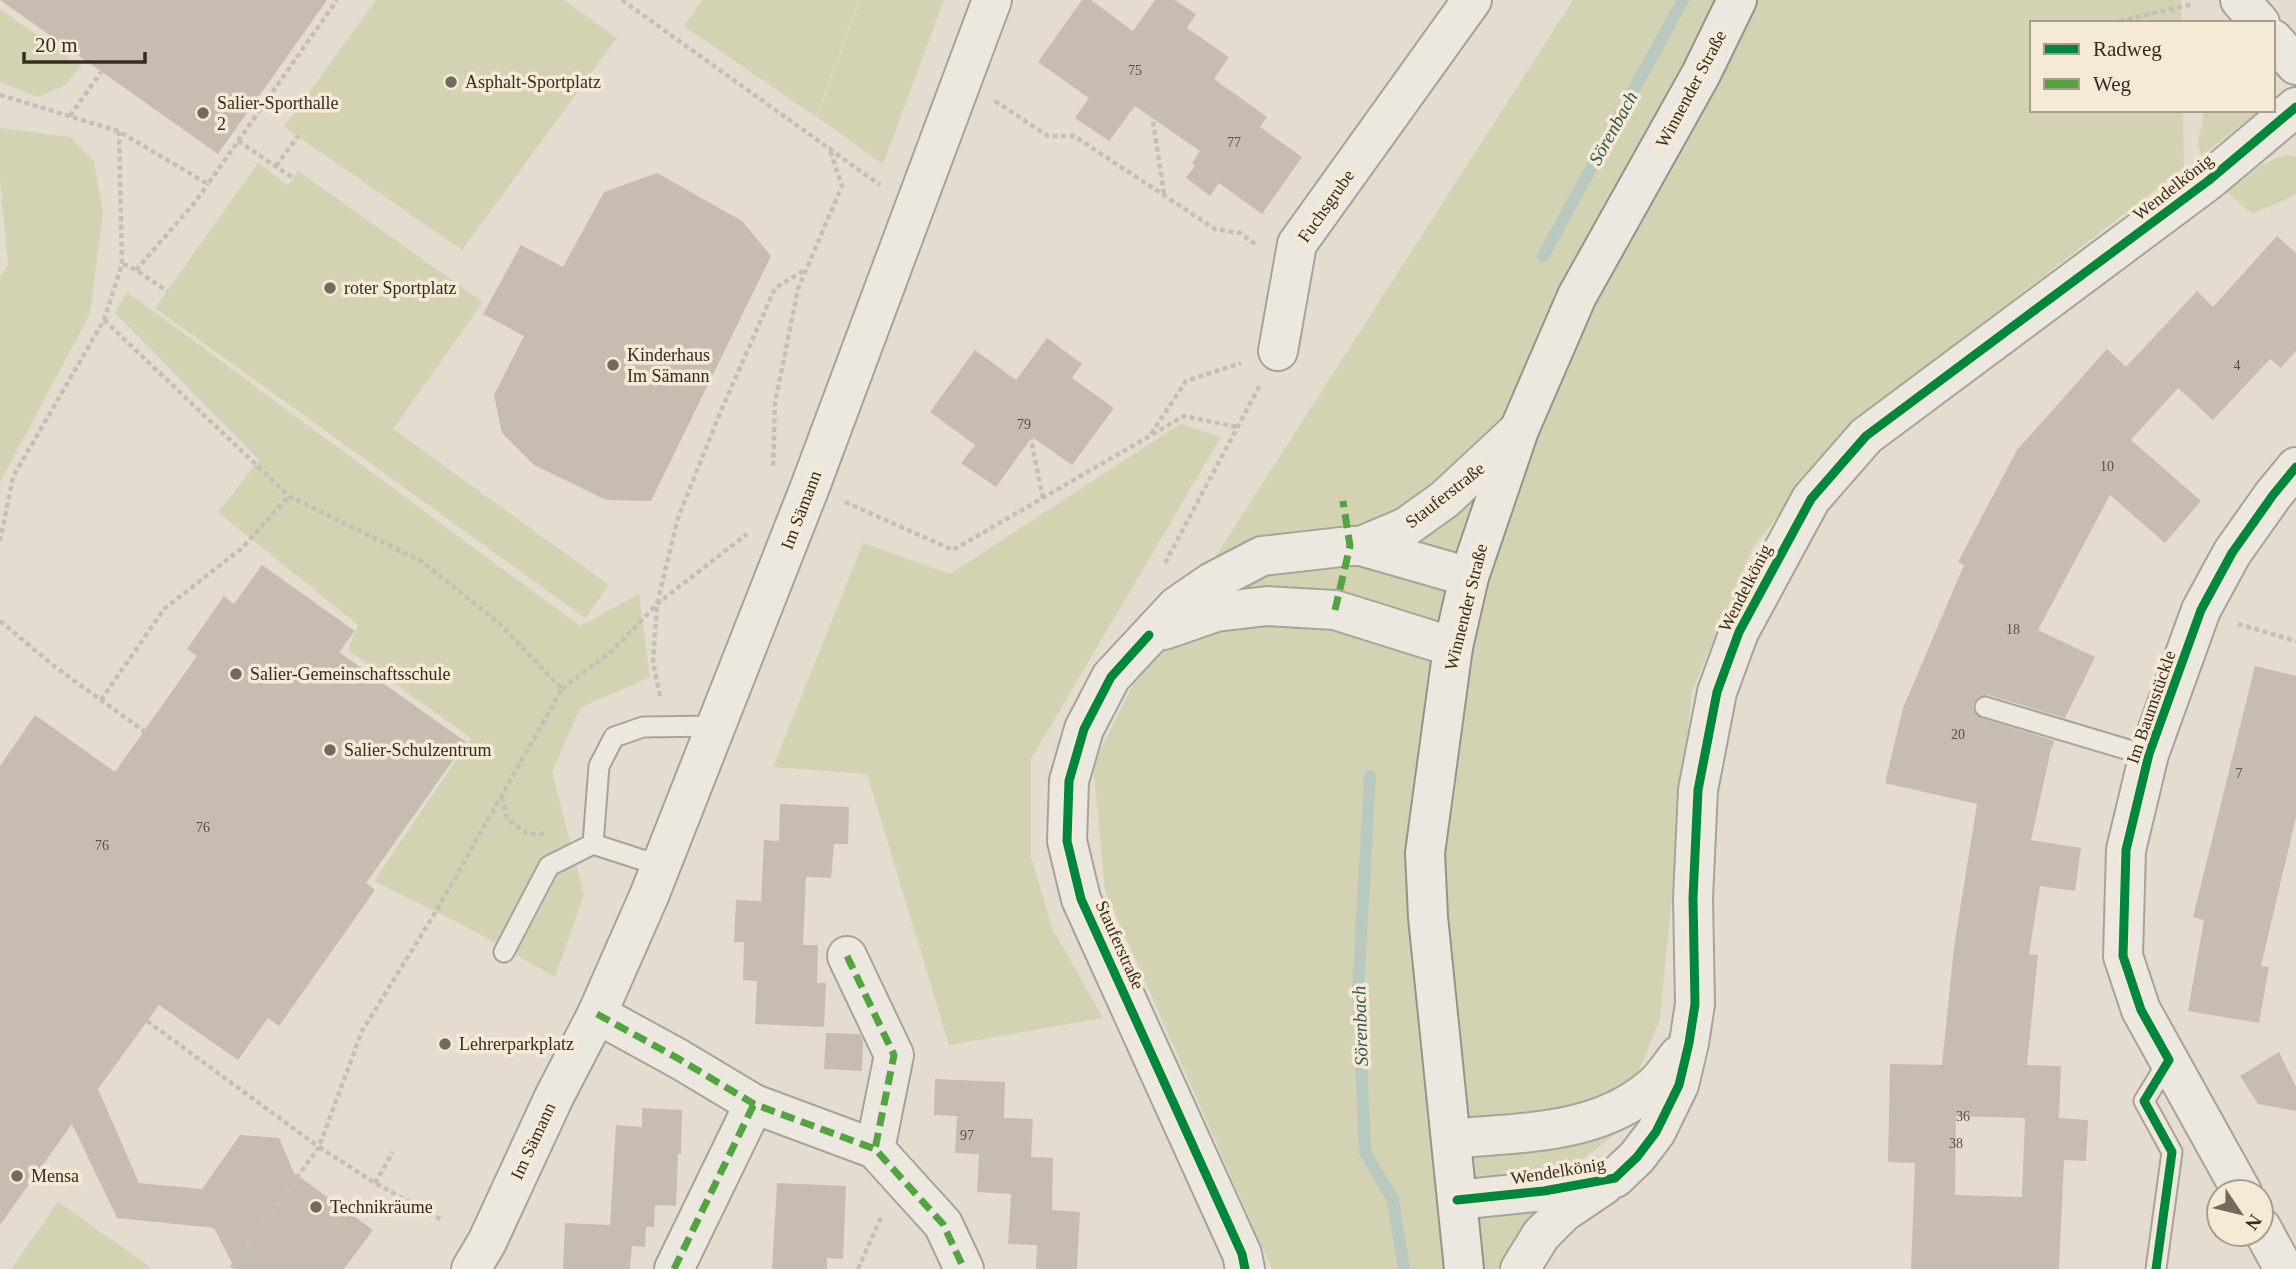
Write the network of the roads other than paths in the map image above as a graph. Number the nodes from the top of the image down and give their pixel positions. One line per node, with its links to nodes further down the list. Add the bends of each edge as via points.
1 (992, 0): 17 (street, Im Sämann)
2 (1472, 0): 9 (street, Fuchsgrube, via 1297,244)
3 (1737, 0): 10 (street, Winnender Straße, via 1701,74 1577,296)
4 (2241, 0): 5 (street)
5 (2258, 21)
6 (2275, 41): 7 (street)
7 (2296, 65)
8 (2296, 107): 24 (street, Wendelkönig, via 2208,181 1866,436 1811,499 1739,632 1717,692 1698,790 1695,1004)
9 (1278, 351)
10 (1520, 430): 12 (street, Stauferstraße, via 1435,506 1406,527); 13 (street, Winnender Straße)
11 (2296, 467): 18 (street, Im Baumstückle, via 2232,553 2201,610)
12 (1361, 546): 13 (street, Stauferstraße); 14 (street, Stauferstraße, via 1262,556 1212,582)
13 (1469, 578): 15 (street, Winnender Straße)
14 (1149, 635): 15 (street, Stauferstraße, via 1216,612 1267,606 1335,610); 36 (street, Stauferstraße, via 1111,677 1084,729 1069,781 1067,841 1081,899)
15 (1453, 647): 27 (street, Winnender Straße, via 1425,853)
16 (1985, 707): 18 (lane)
17 (716, 726): 19 (lane, via 643,727 614,737 599,766); 20 (street, Im Sämann)
18 (2149, 756): 25 (street, Im Baumstückle, via 2126,850 2123,956 2141,1010)
19 (593, 844): 20 (lane); 21 (lane, via 549,866)
20 (661, 866): 23 (street, Im Sämann)
21 (504, 952)
22 (848, 956): 28 (street, via 894,1055)
23 (597, 1014): 26 (street); 33 (street, Im Sämann)
24 (1689, 1043): 27 (street, Wendelkönig, via 1653,1088 1615,1113 1573,1127); 29 (street, Wendelkönig, via 1679,1085 1656,1132)
25 (2169, 1060): 30 (street, Im Baumstückle); 39 (lane, via 2144,1101 2172,1152)
26 (754, 1104): 28 (street); 34 (street)
27 (1451, 1139): 31 (street, Winnender Straße)
28 (887, 1162): 35 (street, via 943,1224)
29 (1615, 1178): 31 (street, Wendelkönig); 38 (street, Wendelkönig, via 1564,1212 1541,1235)
30 (2234, 1178)
31 (1457, 1200): 37 (street, Winnender Straße)
32 (2272, 1248): 40 (street)
33 (471, 1269)
34 (674, 1269)
35 (964, 1269)
36 (1245, 1269)
37 (1464, 1269)
38 (1520, 1269)
39 (2156, 1269)
40 (2284, 1269)

